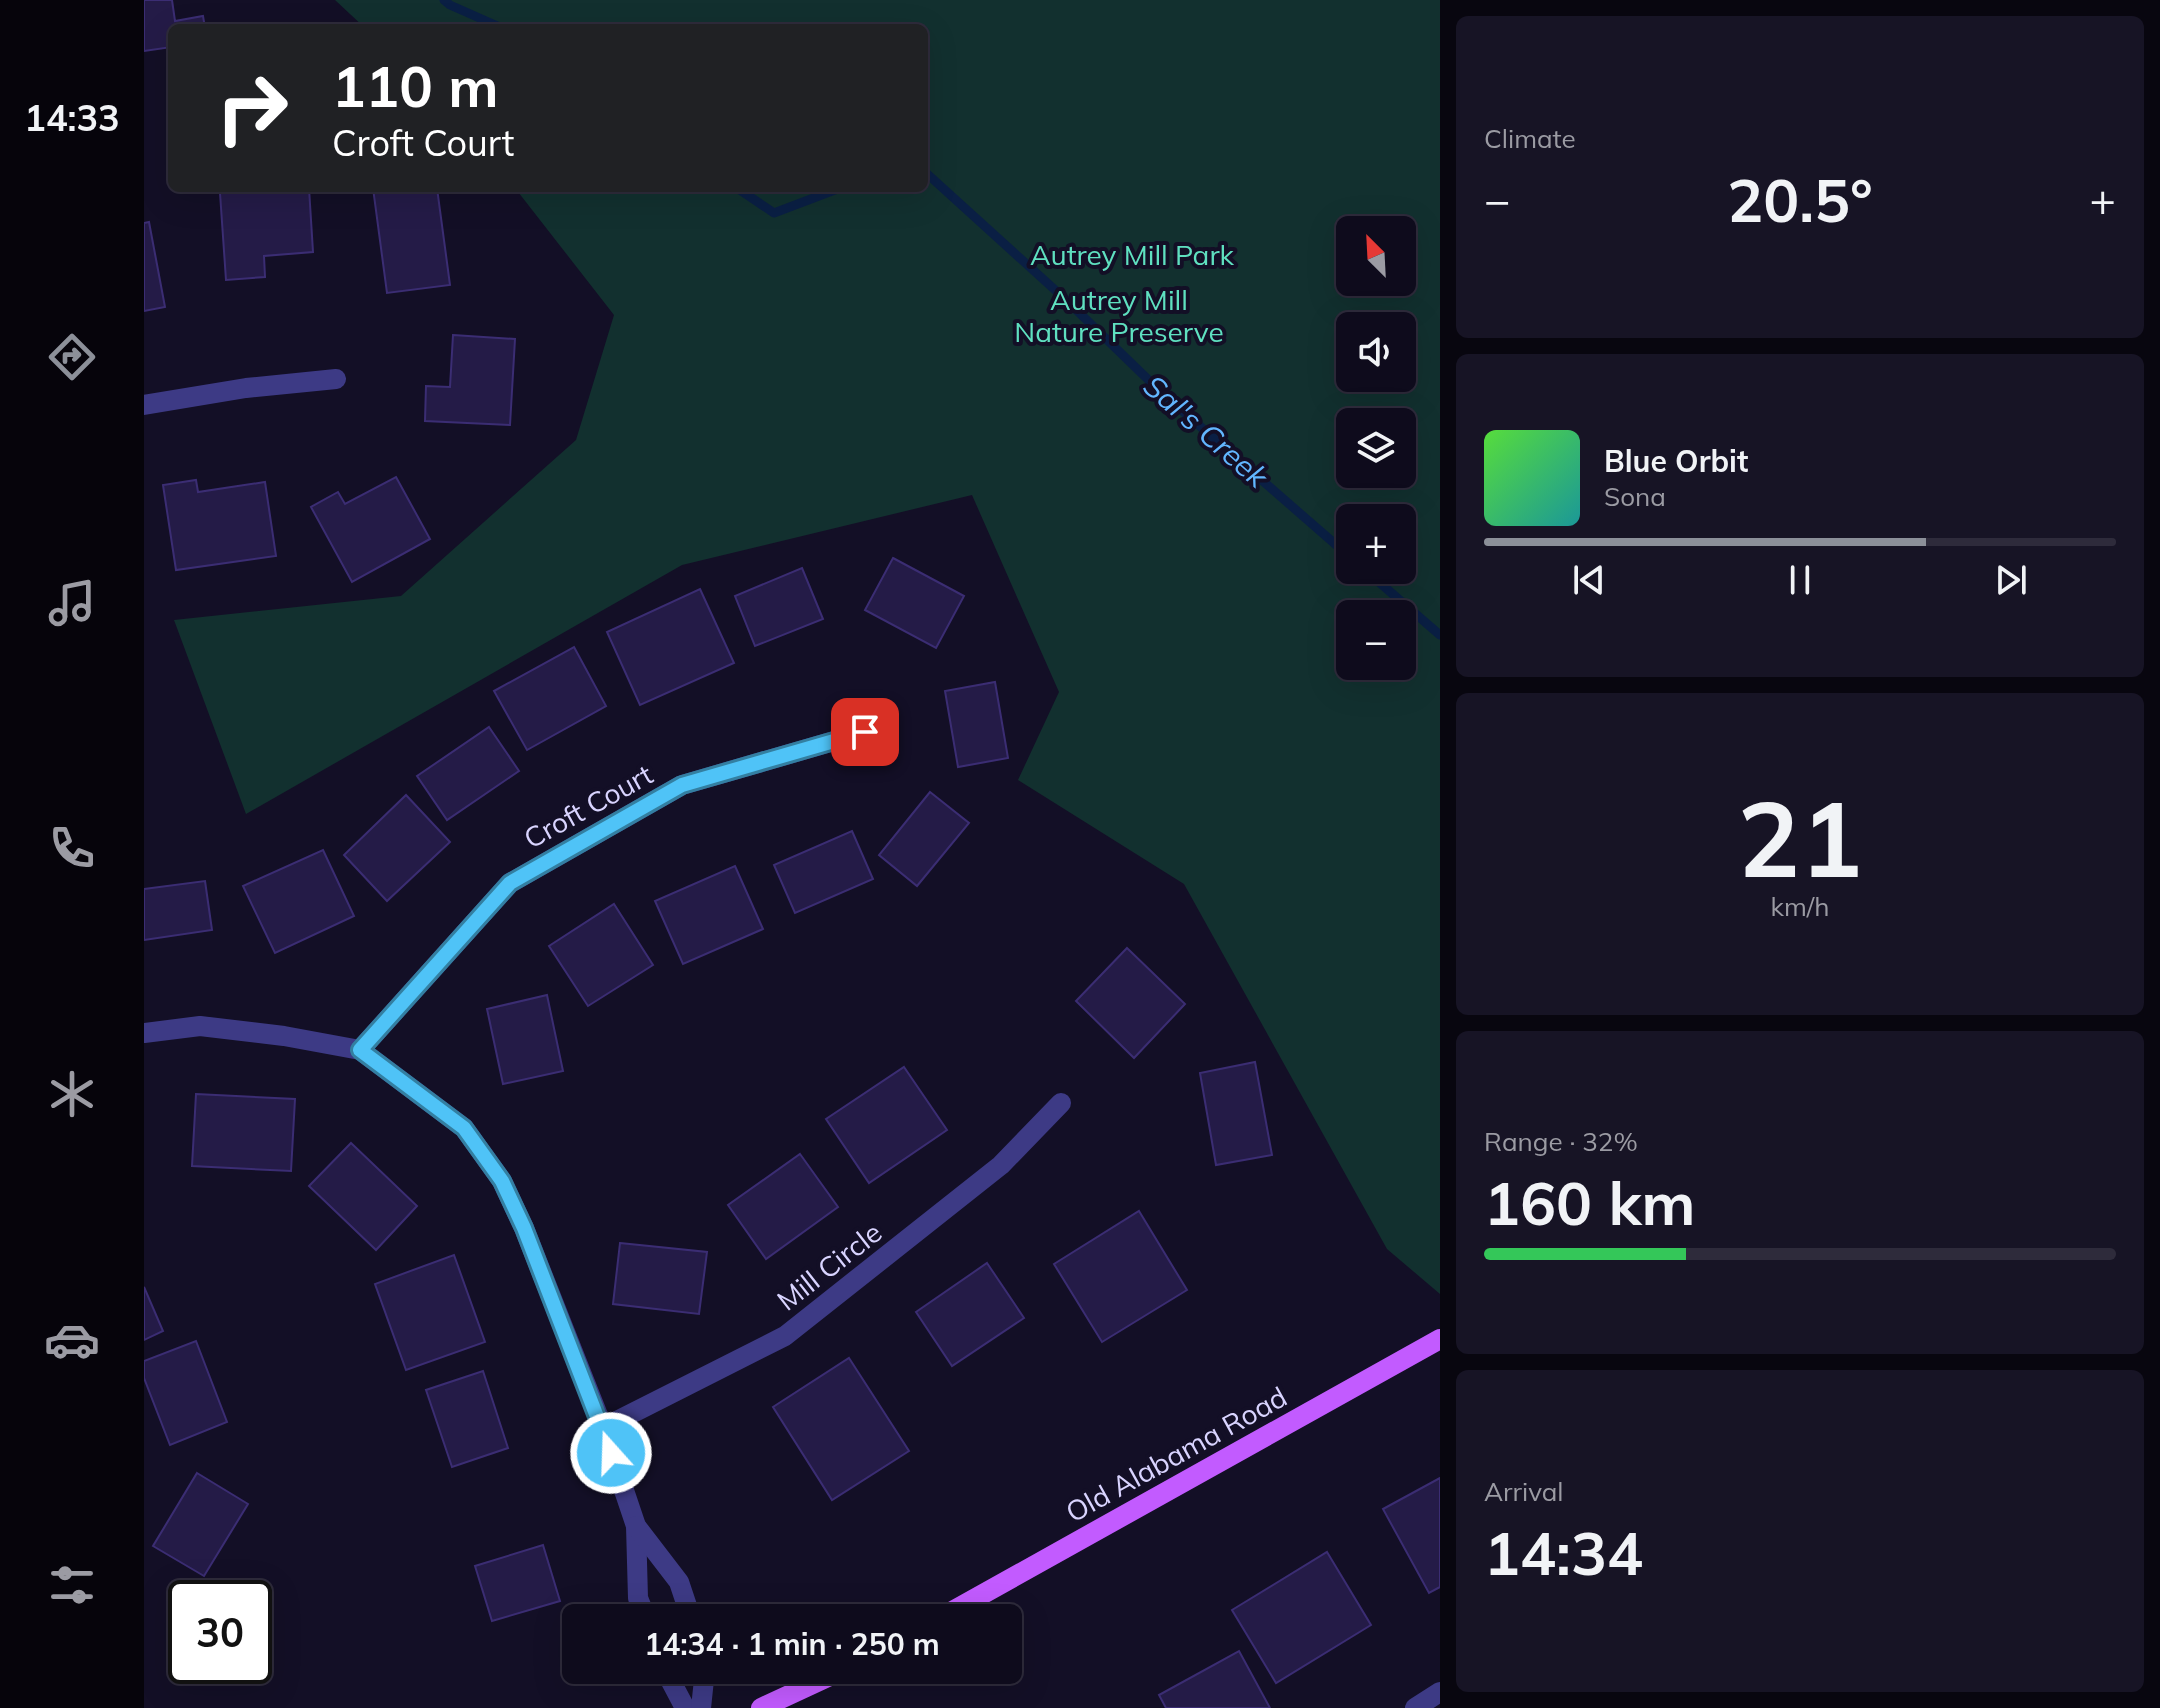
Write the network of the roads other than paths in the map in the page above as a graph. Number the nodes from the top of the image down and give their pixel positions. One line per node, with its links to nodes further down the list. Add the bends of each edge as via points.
1 (336, 379): 2 (street)
2 (144, 405)
3 (865, 732): 5 (street, Croft Court, via 682,785 510,883)
4 (144, 1033): 5 (street, via 200,1026)
5 (360, 1050): 8 (street, via 464,1128 502,1181)
6 (1061, 1103): 8 (street, Mill Circle, via 1001,1165 785,1336)
7 (1440, 1339): 12 (main road, Old Alabama Road)
8 (603, 1428): 9 (street)
9 (636, 1526): 10 (street); 11 (street, via 679,1582)
10 (640, 1604)
11 (686, 1604)
12 (965, 1604)
13 (672, 1684): 17 (street)
14 (704, 1684): 18 (street)
15 (813, 1684): 19 (main road)
16 (1440, 1692): 20 (street)
17 (685, 1708)
18 (701, 1708)
19 (761, 1708)
20 (1415, 1708)

